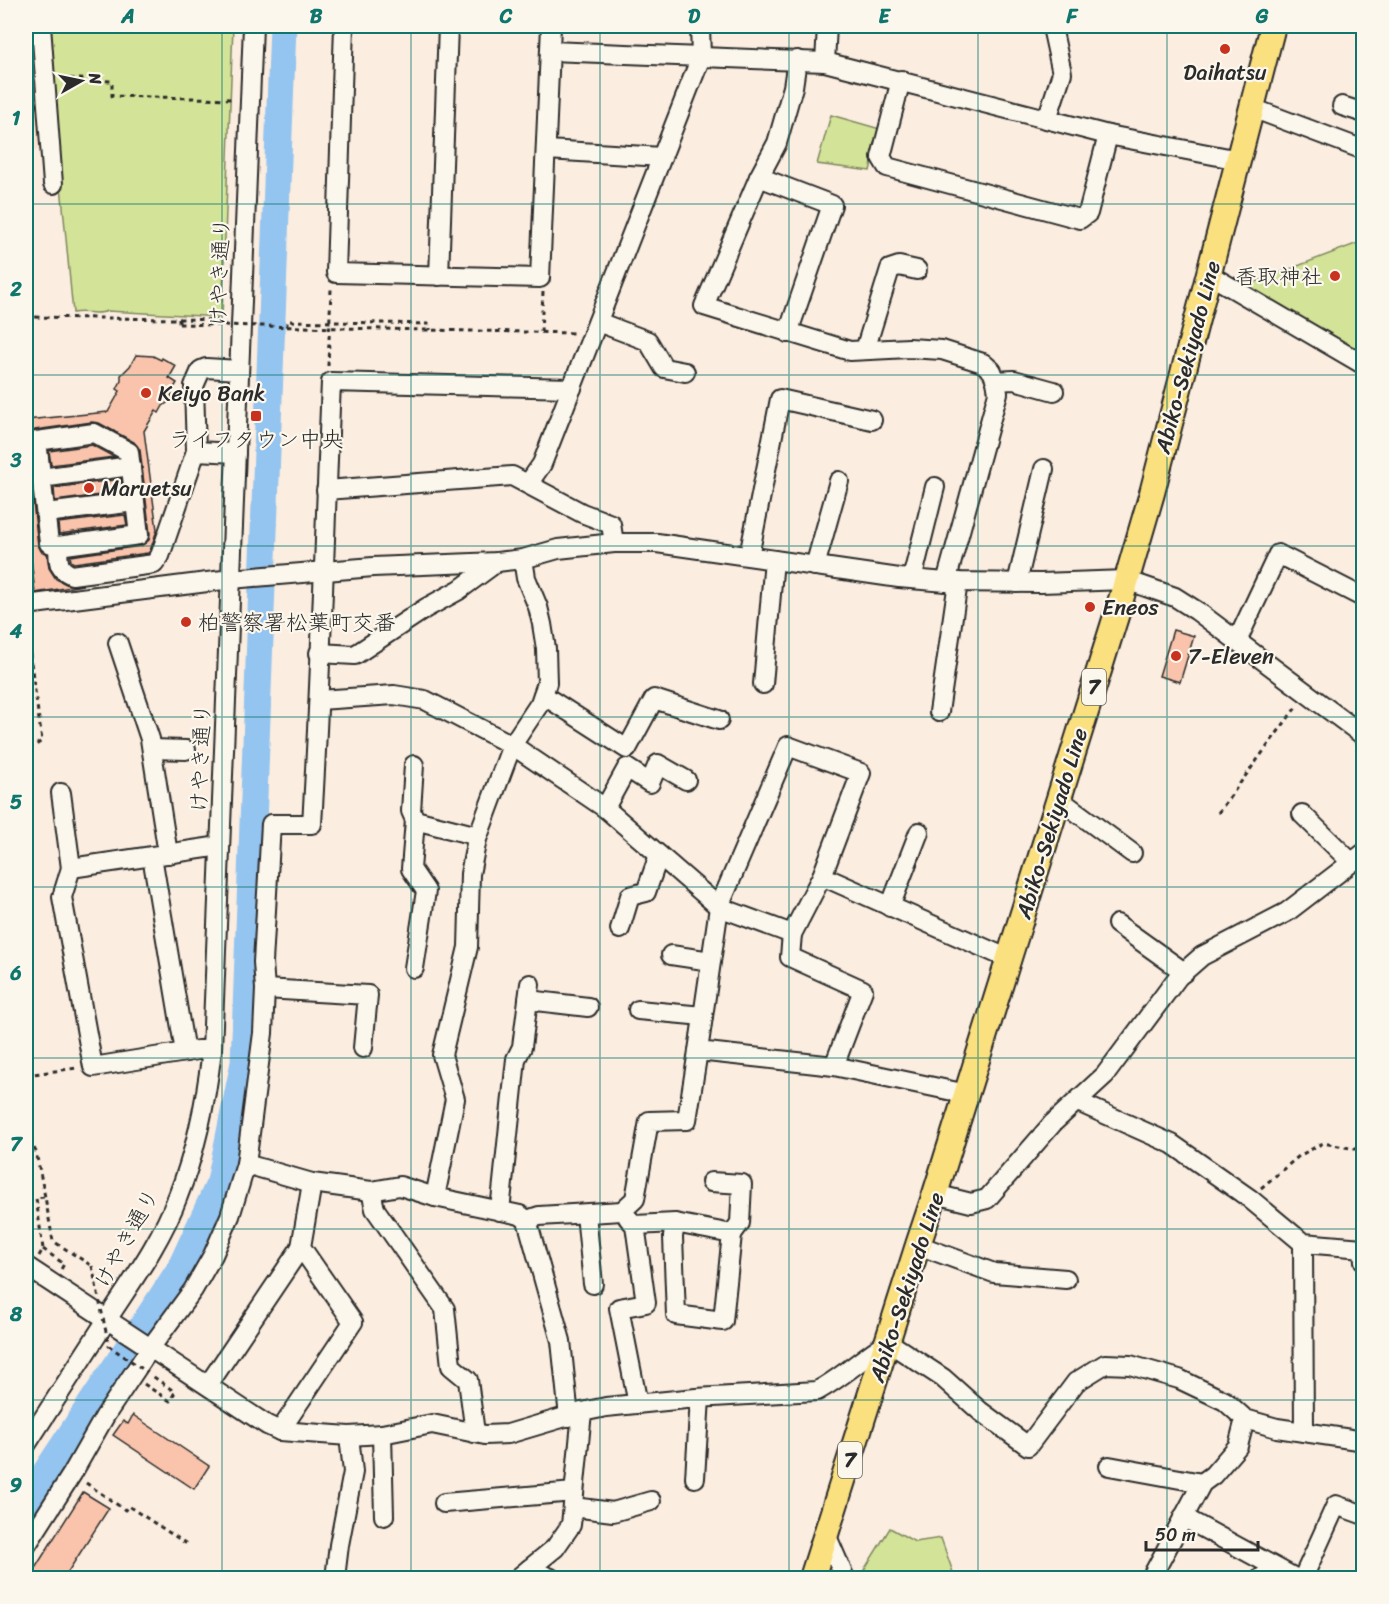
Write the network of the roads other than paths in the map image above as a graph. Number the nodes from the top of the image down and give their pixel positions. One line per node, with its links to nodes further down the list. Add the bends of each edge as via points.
1 (41, 26): 25 (street)
2 (253, 26): 33 (street, けやき通り)
3 (345, 26): 27 (street, via 336,273)
4 (448, 26): 27 (street)
5 (551, 26): 10 (street)
6 (700, 26): 11 (street)
7 (827, 26): 13 (street)
8 (1271, 26): 16 (main road, Abiko-Sekiyado Line / 7)
9 (1052, 27): 18 (street, via 1062,74)
10 (550, 51): 11 (street); 20 (street)
11 (701, 57): 12 (street); 22 (street)
12 (797, 60): 13 (street); 24 (street, via 777,142)
13 (825, 62): 14 (street)
14 (901, 80): 18 (street); 19 (street, via 881,157 886,167 1046,210 1080,219 1088,213)
15 (1342, 106): 17 (street)
16 (1252, 108): 21 (street); 23 (main road, Abiko-Sekiyado Line / 7)
17 (1364, 113)
18 (1047, 118): 19 (street)
19 (1108, 135): 23 (street)
20 (547, 150): 22 (street); 27 (street, via 540,278)
21 (1364, 150)
22 (662, 157): 29 (street)
23 (1239, 160): 28 (main road, Abiko-Sekiyado Line / 7)
24 (759, 177): 30 (street, via 832,205); 30 (street, via 704,306)
25 (53, 184)
26 (917, 270): 31 (street, via 899,266 890,269)
27 (439, 276)
28 (1208, 277): 32 (street); 60 (main road, Abiko-Sekiyado Line / 7)
29 (596, 328): 34 (street, via 648,340 664,368); 36 (street)
30 (788, 333): 31 (street, via 850,351)
31 (865, 350): 35 (street, via 942,350 982,363)
32 (1364, 365)
33 (239, 370): 39 (street, via 201,370 194,386); 40 (street, けやき通り)
34 (685, 372)
35 (996, 381): 37 (street, via 1014,380); 61 (street, via 998,393)
36 (572, 388): 45 (street, via 542,464); 47 (street, via 331,382)
37 (1054, 391)
38 (872, 420): 52 (street, via 780,399)
39 (196, 450): 40 (street); 51 (street, via 154,564 72,574 60,566)
40 (236, 453): 58 (street, けやき通り)
41 (131, 466): 43 (street); 43 (street, via 129,452 94,433 37,441); 48 (street)
42 (1044, 470): 62 (street)
43 (41, 478): 49 (street)
44 (839, 481): 56 (street)
45 (528, 484): 47 (street, via 512,476); 50 (street, via 611,524)
46 (936, 488): 59 (street)
47 (326, 490): 57 (street)
48 (135, 502): 49 (street); 51 (street, via 139,535)
49 (46, 513): 51 (street, via 50,543)
50 (614, 543): 52 (street, via 657,543); 53 (street, via 558,549)
51 (57, 546)
52 (749, 556): 54 (street)
53 (523, 559): 55 (street); 69 (street, via 546,649 547,683)
54 (774, 560): 56 (street); 68 (street)
55 (497, 562): 57 (street); 67 (street, via 355,655)
56 (815, 566): 59 (street)
57 (322, 572): 58 (street); 67 (street)
58 (231, 579): 64 (street); 86 (street, けやき通り)
59 (912, 579): 61 (street)
60 (1126, 580): 62 (street); 65 (street, via 1175,597); 80 (main road, Abiko-Sekiyado Line / 7)
61 (952, 582): 62 (street); 71 (street)
62 (1017, 584)
63 (1364, 598): 65 (street, via 1278,554)
64 (26, 605)
65 (1237, 641): 73 (street)
66 (118, 643): 75 (street)
67 (319, 653): 70 (street)
68 (763, 684)
69 (543, 695): 72 (street, via 627,748 654,699); 74 (street)
70 (320, 700): 74 (street, via 394,695 425,700); 103 (street, via 312,824 271,824)
71 (939, 712)
72 (719, 720)
73 (1364, 736)
74 (512, 745): 81 (street); 85 (street)
75 (152, 749): 76 (street); 88 (street)
76 (186, 750)
77 (414, 765): 83 (street, via 411,811)
78 (686, 780): 81 (street, via 658,765 650,783 627,768)
79 (61, 794): 91 (street)
80 (1059, 799): 87 (street); 99 (main road, Abiko-Sekiyado Line / 7)
81 (605, 808): 89 (street)
82 (1302, 814): 90 (street)
83 (415, 820): 85 (street); 101 (street, via 411,870 426,891)
84 (919, 832): 93 (street)
85 (478, 836): 119 (street, via 470,874 468,947 442,1055 455,1099)
86 (220, 846): 88 (street); 108 (street, けやき通り)
87 (1132, 853)
88 (160, 855): 91 (street); 110 (street)
89 (659, 855): 94 (street); 96 (street, via 646,892 630,896)
90 (1357, 858): 102 (street, via 1287,912 1202,956)
91 (71, 868): 110 (street, via 62,897 93,1067)
92 (822, 876): 93 (street); 94 (street, via 861,773 788,746); 97 (street)
93 (890, 906): 99 (street)
94 (719, 907): 97 (street); 100 (street)
95 (1117, 924): 102 (street)
96 (620, 929)
97 (792, 934): 111 (street, via 790,957 863,990)
98 (671, 955): 100 (street)
99 (1009, 959): 112 (main road, Abiko-Sekiyado Line / 7)
100 (711, 961): 106 (street)
101 (414, 968)
102 (1184, 972): 113 (street, via 1105,1075)
103 (265, 989): 107 (street, via 368,995); 114 (street)
104 (588, 1007): 120 (street, via 529,992 522,1047 516,1059)
105 (638, 1010): 106 (street)
106 (703, 1016): 109 (street)
107 (363, 1048)
108 (212, 1050): 110 (street); 134 (street, けやき通り, via 202,1121 190,1163 164,1228)
109 (698, 1051): 111 (street); 121 (street, via 687,1120 649,1121 635,1199)
110 (185, 1052)
111 (834, 1066): 112 (street)
112 (967, 1094): 118 (main road, Abiko-Sekiyado Line / 7)
113 (1078, 1102): 118 (street, via 1053,1123 987,1199 971,1203); 127 (street, via 1172,1144 1249,1198)
114 (246, 1164): 116 (street); 136 (street, via 213,1255 193,1290)
115 (711, 1182): 126 (street, via 742,1184 740,1223)
116 (312, 1183): 117 (street); 129 (street)
117 (371, 1191): 119 (street, via 400,1186); 144 (street, via 375,1209 445,1309 452,1366 468,1380)
118 (935, 1194): 128 (main road, Abiko-Sekiyado Line / 7)
119 (435, 1197): 120 (street)
120 (500, 1211): 123 (street)
121 (622, 1211): 122 (street); 125 (street)
122 (586, 1214): 123 (street); 133 (street)
123 (527, 1220): 140 (street, via 561,1341)
124 (675, 1223): 125 (street); 126 (street); 126 (street, via 676,1315 723,1321)
125 (635, 1225): 139 (street, via 645,1303 619,1308)
126 (732, 1234)
127 (1303, 1243): 130 (street, via 1363,1248); 143 (street)
128 (918, 1245): 132 (street, via 994,1274); 135 (main road, Abiko-Sekiyado Line / 7)
129 (301, 1247): 137 (street); 142 (street, via 353,1322)
130 (1364, 1261)
131 (31, 1262): 134 (street)
132 (1066, 1279)
133 (593, 1284)
134 (114, 1324): 136 (street); 148 (street, けやき通り)
135 (888, 1342): 138 (street, via 817,1391); 141 (street, via 943,1378 980,1412 1028,1446 1076,1382 1105,1364 1130,1365 1179,1378 1225,1401); 158 (main road, Abiko-Sekiyado Line / 7)
136 (148, 1345): 137 (street); 159 (street)
137 (208, 1385): 142 (street)
138 (700, 1398): 139 (street); 150 (street)
139 (638, 1404): 140 (street)
140 (576, 1414): 144 (street, via 508,1434); 152 (street)
141 (1245, 1419): 143 (street); 151 (street, via 1238,1446 1214,1475)
142 (280, 1431): 146 (street)
143 (1304, 1432): 147 (street)
144 (475, 1433): 145 (street, via 432,1424)
145 (382, 1434): 146 (street); 156 (street)
146 (349, 1436): 162 (street, via 354,1472)
147 (1364, 1441)
148 (26, 1445)
149 (1109, 1466): 151 (street)
150 (695, 1478)
151 (1202, 1483): 157 (street)
152 (574, 1500): 153 (street, via 613,1512); 154 (street); 161 (street, via 571,1525 555,1548)
153 (651, 1501)
154 (444, 1503)
155 (1364, 1515): 168 (street, via 1335,1505)
156 (384, 1516)
157 (1183, 1517): 160 (street); 166 (street)
158 (826, 1534): 164 (main road, Abiko-Sekiyado Line / 7); 165 (street)
159 (26, 1546)
160 (1269, 1573): 167 (street)
161 (524, 1574): 163 (street)
162 (335, 1578)
163 (551, 1578)
164 (812, 1578)
165 (845, 1578)
166 (1151, 1578)
167 (1295, 1578)
168 (1303, 1578)

